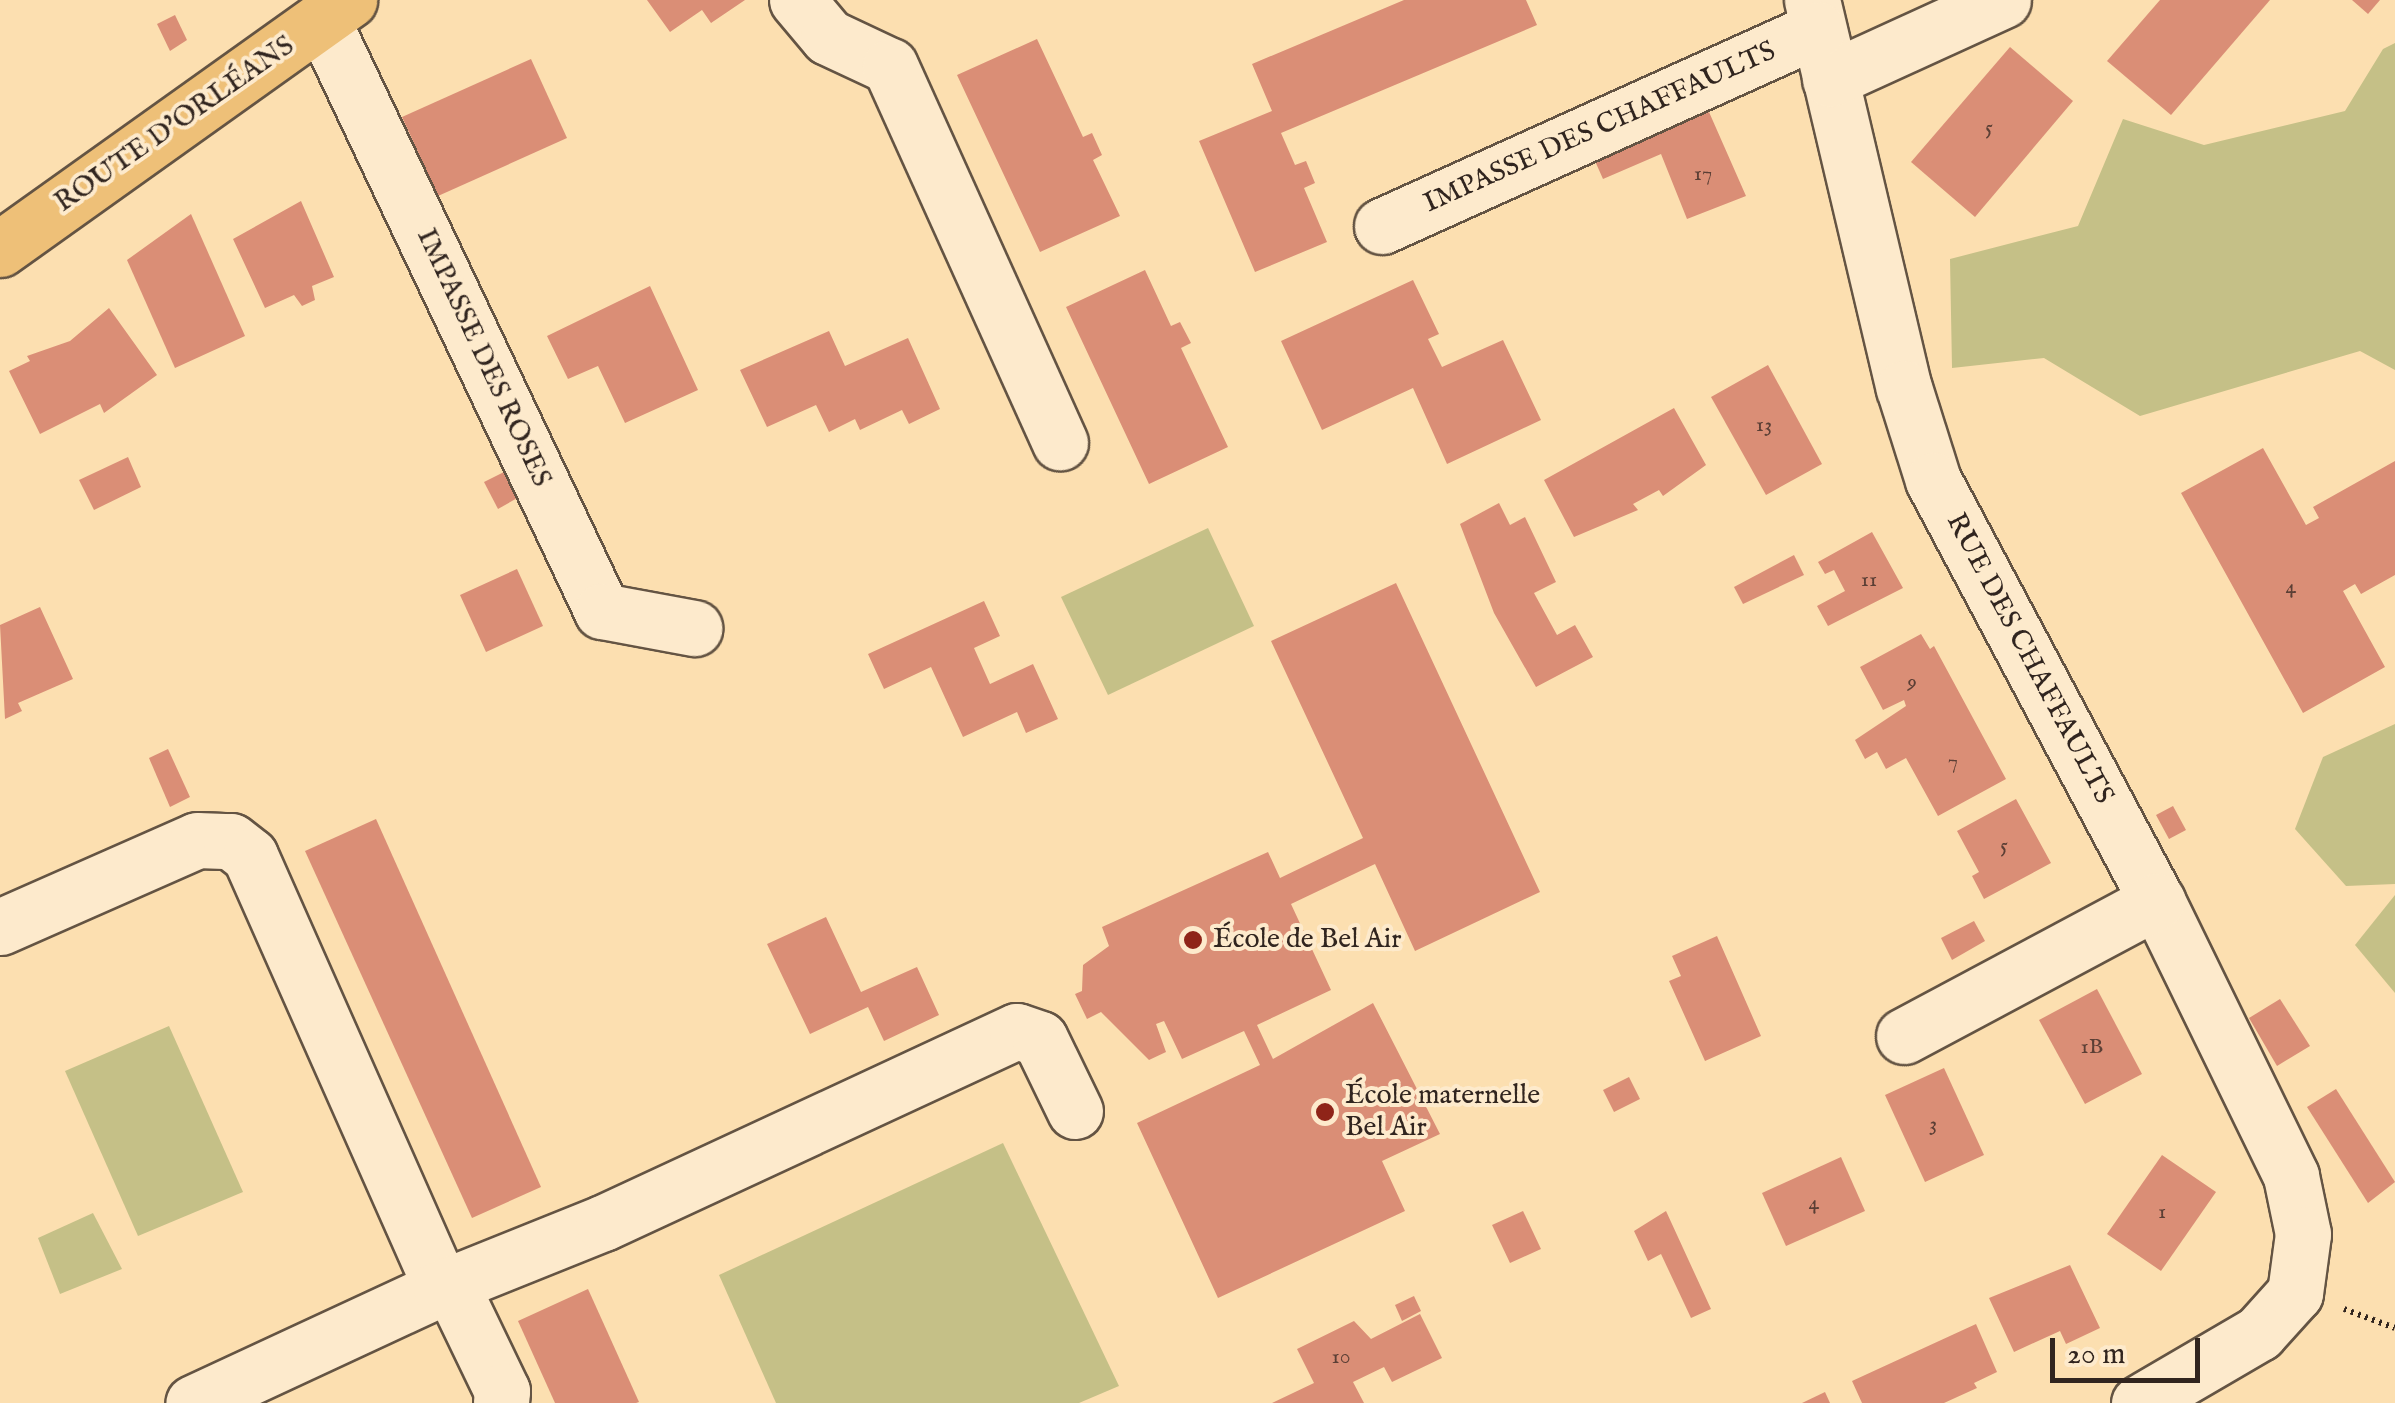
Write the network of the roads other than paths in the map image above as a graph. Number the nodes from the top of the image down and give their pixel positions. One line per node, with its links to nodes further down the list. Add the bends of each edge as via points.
1 (797, 0): 7 (street, via 828,37 890,66)
2 (2003, 0): 4 (street, IMPASSE DES CHAFFAULTS)
3 (336, 10): 6 (main road, ROUTE D'ORLÉANS); 8 (street, IMPASSE DES ROSES, via 602,611)
4 (1820, 36): 5 (street, IMPASSE DES CHAFFAULTS); 9 (street, RUE DES CHAFFAULTS, via 1904,388 1933,480)
5 (1382, 226)
6 (0, 249)
7 (1060, 442)
8 (694, 628)
9 (2157, 901): 11 (street); 17 (street, RUE DES CHAFFAULTS, via 2291,1176 2303,1234 2296,1292 2259,1333)
10 (0, 927): 13 (street, via 197,840 231,840 250,856)
11 (1904, 1036)
12 (1075, 1111): 13 (street, via 1040,1039 1017,1032 603,1223)
13 (446, 1286): 14 (street); 16 (street, via 502,1391)
14 (266, 1388): 15 (street)
15 (192, 1403)
16 (500, 1403)
17 (2139, 1403)

